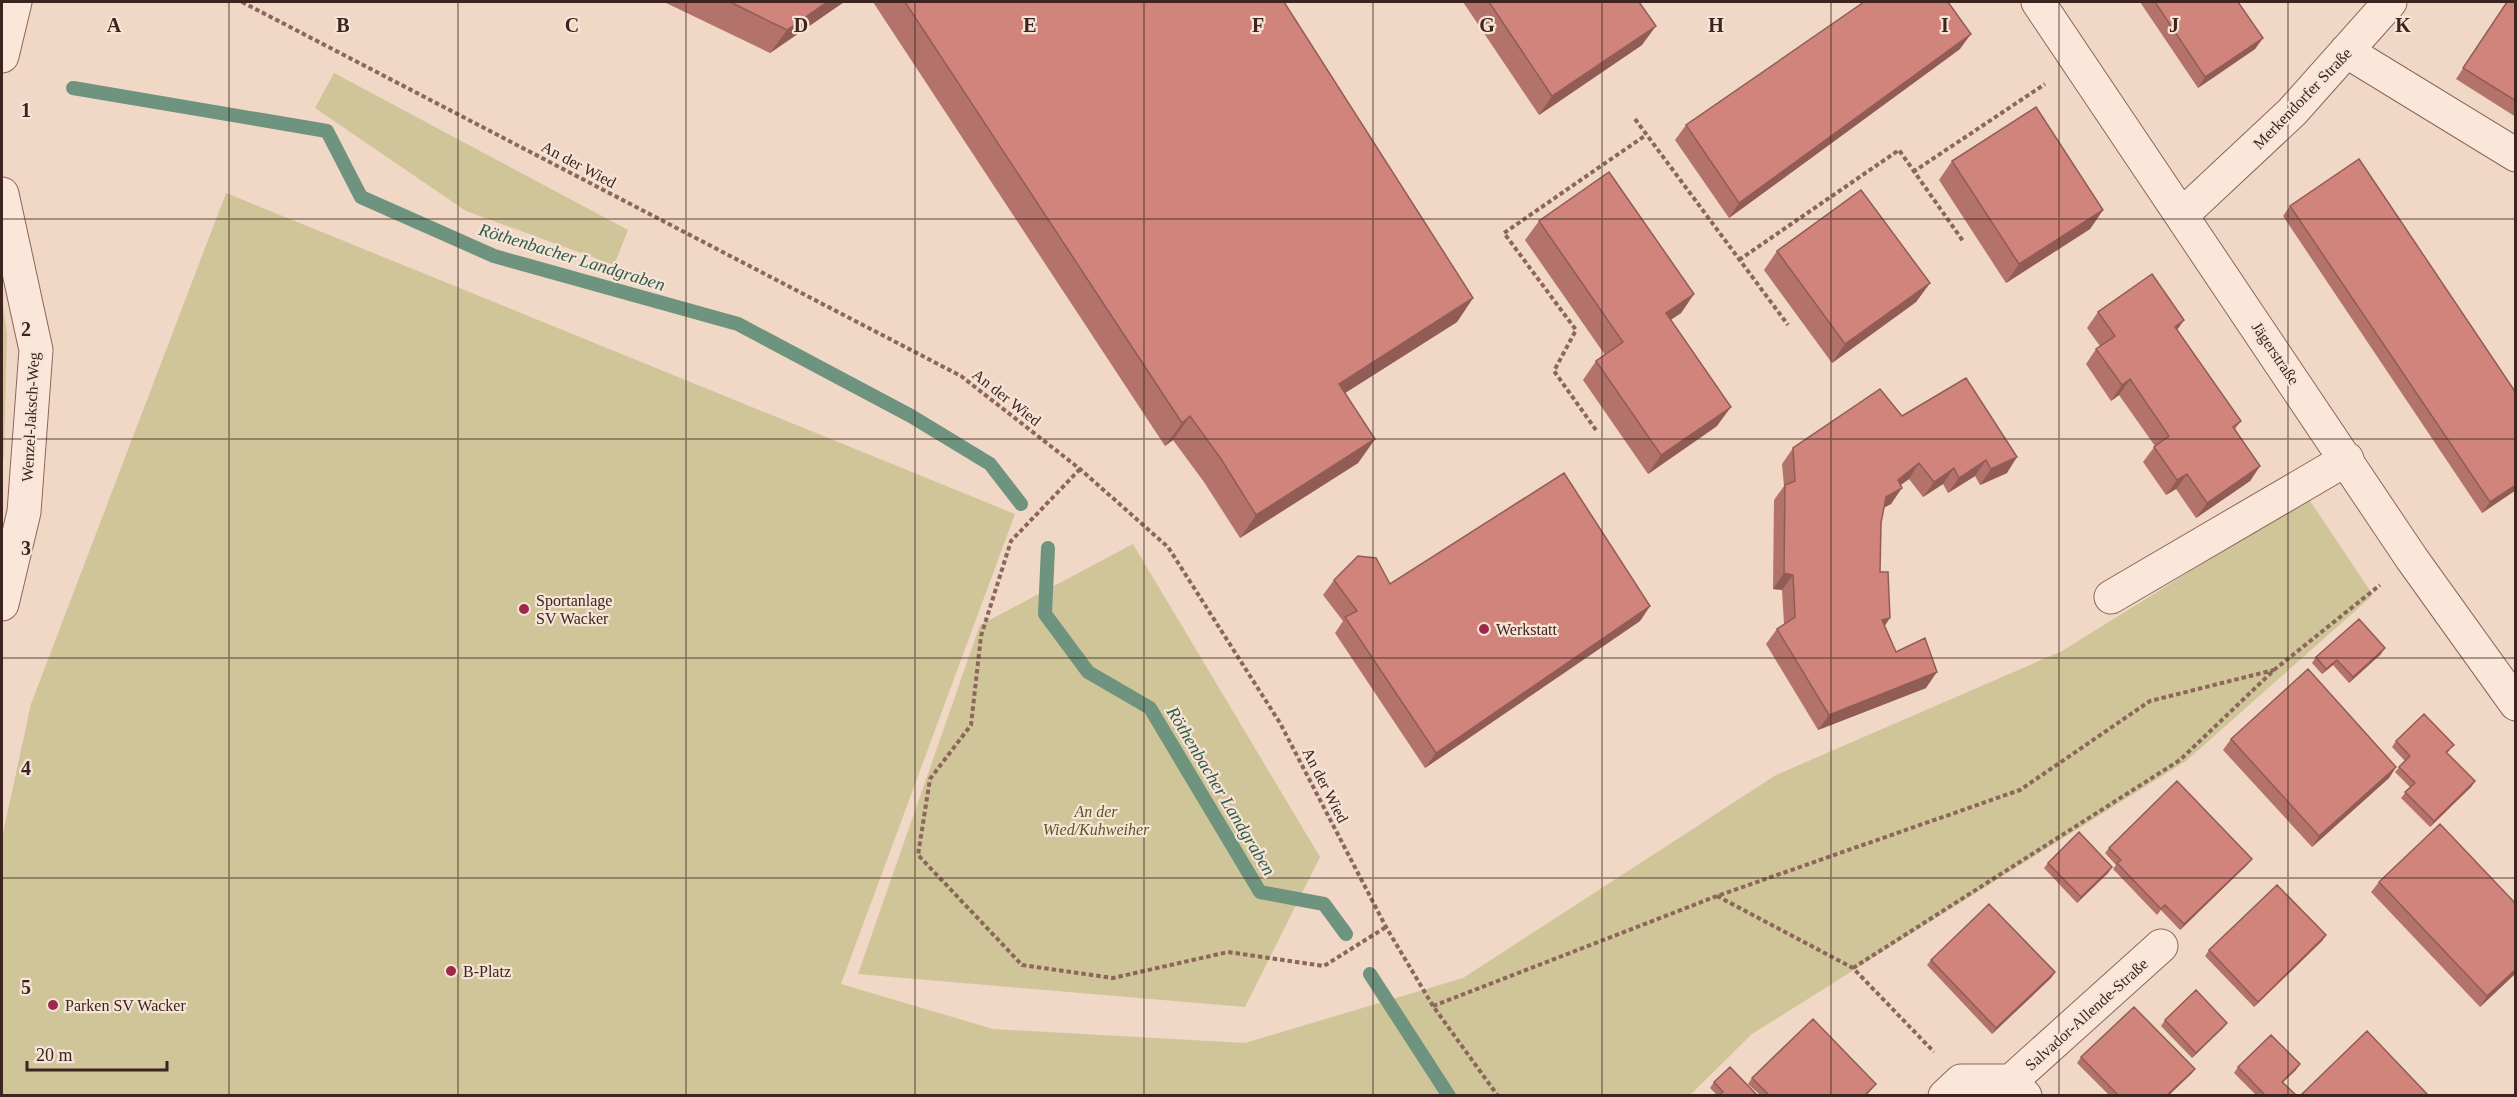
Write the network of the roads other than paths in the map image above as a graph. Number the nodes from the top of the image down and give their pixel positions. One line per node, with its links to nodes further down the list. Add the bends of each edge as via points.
1 (15, 2): 5 (street)
2 (2038, 2): 8 (street, Jägerstraße)
3 (2390, 2): 4 (street, Merkendorfer Straße)
4 (2346, 51): 6 (street); 8 (street, Merkendorfer Straße, via 2292,112)
5 (2, 56)
6 (2516, 155)
7 (2, 194): 11 (street, Wenzel-Jaksch-Weg, via 36,350 24,512)
8 (2183, 214): 9 (street, Jägerstraße)
9 (2347, 459): 10 (street); 12 (street, Jägerstraße, via 2412,559)
10 (2111, 597)
11 (2, 604)
12 (2516, 704)
13 (2161, 946): 15 (street, Salvador-Allende-Straße)
14 (1953, 1088): 15 (street, Salvador-Allende-Straße)
15 (2018, 1088)

